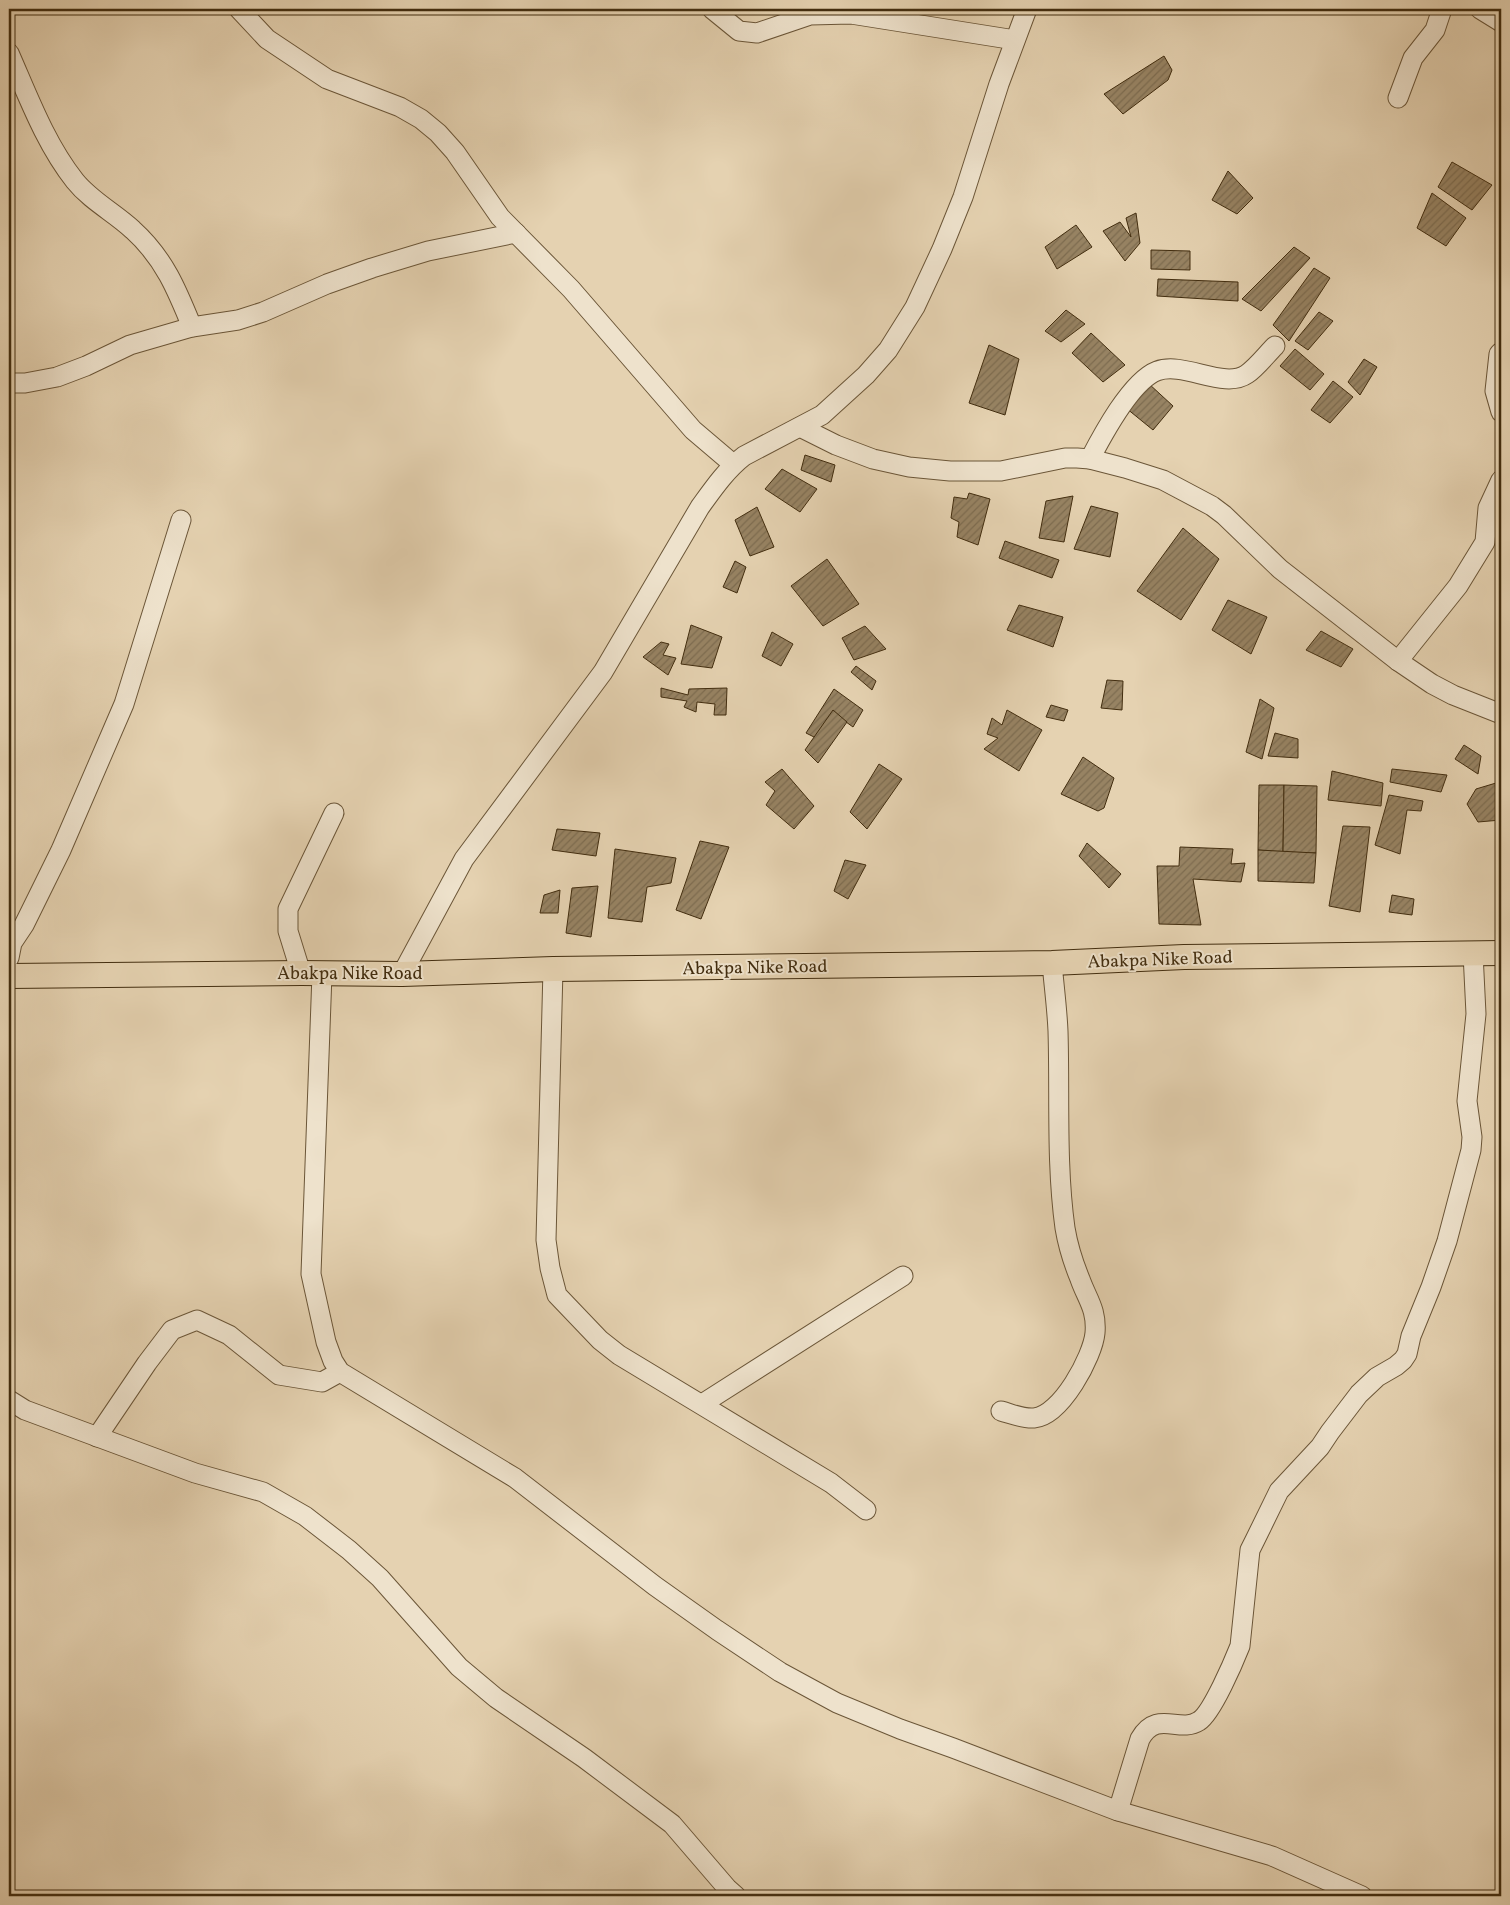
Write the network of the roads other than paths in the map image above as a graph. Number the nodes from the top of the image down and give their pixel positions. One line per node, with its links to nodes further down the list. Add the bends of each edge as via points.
1 (239, 9): 11 (street, via 267,39 327,79 400,107 421,119 455,152 500,217)
2 (712, 9): 6 (street, via 739,31 757,33)
3 (1027, 9): 8 (street)
4 (1442, 9): 10 (street, via 1435,30 1413,58)
5 (1480, 9): 7 (street)
6 (780, 17): 8 (street, via 851,14)
7 (1501, 22)
8 (1015, 40): 17 (street, via 963,197 915,307 888,350 866,375 822,415)
9 (9, 52): 12 (street, via 36,116 63,165 76,183 156,253)
10 (1398, 98)
11 (516, 233): 12 (street, via 428,251 327,284 263,312 238,320); 19 (street, via 571,289 693,430)
12 (192, 327): 15 (street, via 130,345 57,376)
13 (1275, 346): 18 (street, via 1246,374 1232,379 1170,369 1157,371 1145,378 1108,424)
14 (1501, 352): 16 (street, via 1495,391)
15 (9, 383)
16 (1501, 412)
17 (800, 427): 18 (street, via 843,448 909,467 984,472 1017,469 1065,458); 19 (street)
18 (1090, 459): 22 (street, via 1163,480 1212,506 1280,569)
19 (733, 464): 31 (street, via 700,507 603,672 464,859)
20 (1501, 480): 22 (street, via 1488,508 1485,542 1458,586)
21 (181, 520): 27 (street, via 124,704 61,850 12,943)
22 (1398, 661): 23 (street, via 1453,695)
23 (1501, 714)
24 (334, 813): 30 (street, via 288,909 288,931)
25 (1474, 953): 26 (main road, Abakpa Nike Road); 28 (main road, Abakpa Nike Road, via 1184,957); 40 (street, via 1476,1014 1467,1101 1471,1150 1447,1241 1407,1354 1404,1360 1377,1377 1359,1394 1320,1447 1279,1491 1250,1550 1240,1646 1235,1660 1201,1720 1193,1724 1158,1724 1145,1730)
26 (1501, 953)
27 (9, 958)
28 (1052, 963): 29 (main road, Abakpa Nike Road); 37 (street, via 1058,1030 1065,1227 1080,1282 1092,1303 1095,1334 1090,1352 1068,1393 1049,1413 1036,1418)
29 (553, 969): 31 (main road, Abakpa Nike Road); 36 (street, via 546,1240 558,1296 619,1355)
30 (311, 973): 31 (main road, Abakpa Nike Road); 32 (main road, Abakpa Nike Road); 34 (street, via 311,1274 326,1342)
31 (402, 974)
32 (9, 976)
33 (903, 1276): 36 (street)
34 (340, 1372): 38 (street, via 322,1382 280,1375 229,1335 196,1320 172,1330); 40 (street, via 515,1478 655,1586 780,1672 837,1703 900,1729)
35 (9, 1400): 38 (street, via 25,1410)
36 (702, 1404): 39 (street, via 831,1483)
37 (1001, 1411)
38 (97, 1437): 41 (street, via 196,1473 262,1492 305,1516 380,1578 459,1667 496,1698 672,1824)
39 (866, 1510)
40 (1118, 1810): 42 (street, via 1272,1856)
41 (736, 1896)
42 (1362, 1896)

